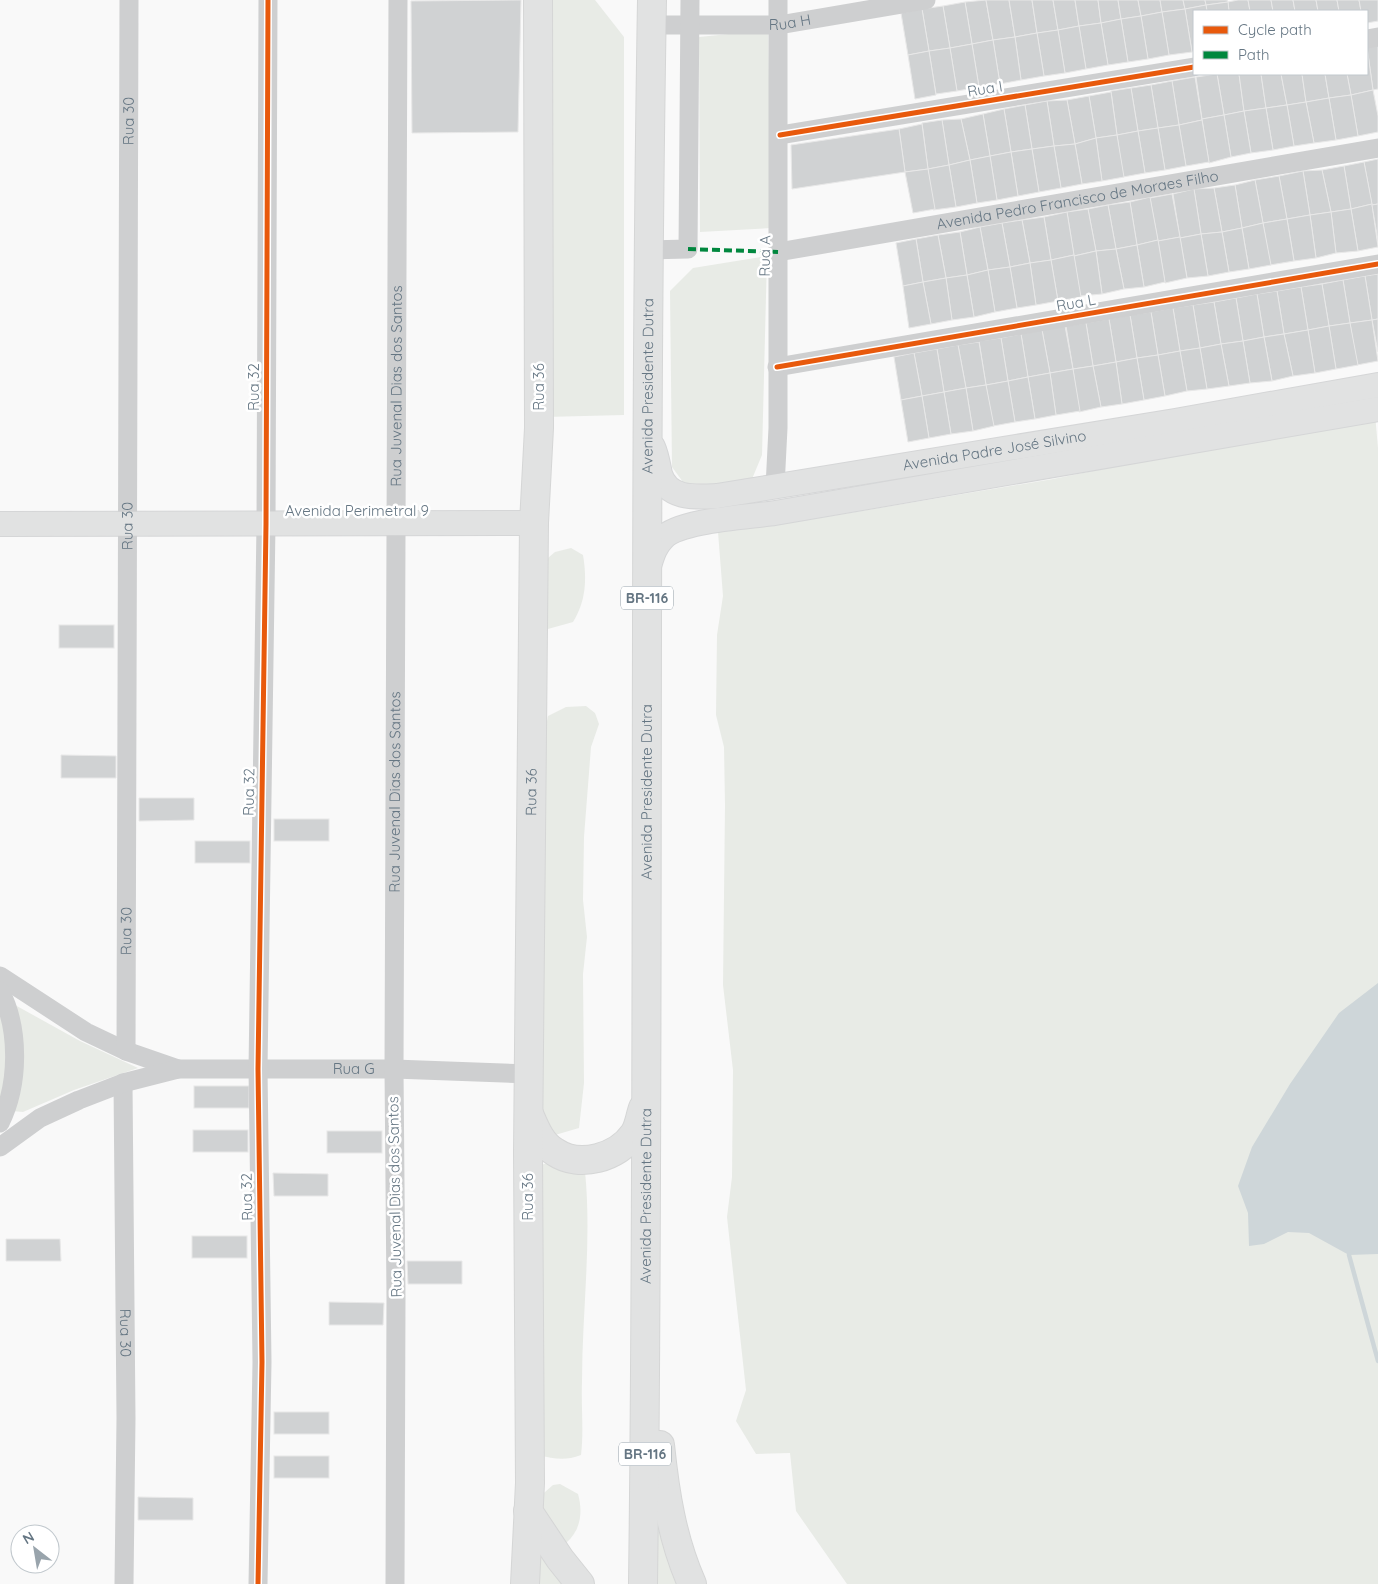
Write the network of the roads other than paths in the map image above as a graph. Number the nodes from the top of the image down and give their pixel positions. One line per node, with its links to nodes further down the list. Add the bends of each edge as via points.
1 (130, 0): 25 (street, Rua 30)
2 (268, 0): 26 (street, Rua 32)
3 (398, 0): 22 (street, Rua Juvenal Dias dos Santos)
4 (538, 0): 23 (highway, Rua 36, via 539,428)
5 (690, 0): 9 (street)
6 (778, 0): 10 (street, Rua A)
7 (926, 0): 10 (street, Rua H)
8 (652, 12): 9 (street, Rua H); 14 (highway, Avenida Presidente Dutra / BR-116)
9 (690, 25): 10 (street, Rua H); 14 (street, via 688,249)
10 (778, 25): 12 (street, Rua A)
11 (1193, 67): 12 (street, Rua I)
12 (780, 135): 15 (street, Rua A)
13 (1378, 148): 15 (street, Avenida Pedro Francisco de Moraes Filho)
14 (647, 250): 20 (highway, Avenida Presidente Dutra / BR-116)
15 (778, 252): 17 (street, Rua A)
16 (1378, 264): 17 (street, Rua L)
17 (777, 367): 21 (street, Rua A)
18 (1378, 384): 21 (main road, Avenida Padre José Silvino)
19 (1378, 409): 27 (main road, Avenida Padre José Silvino, via 776,513 681,526 664,536 653,551)
20 (649, 437): 21 (main road, Avenida Padre José Silvino, via 668,489 688,498); 27 (highway, Avenida Presidente Dutra / BR-116)
21 (775, 487)
22 (395, 522): 23 (main road, Avenida Perimetral 9); 26 (main road, Avenida Perimetral 9); 33 (street, Rua Juvenal Dias dos Santos)
23 (534, 523): 34 (highway, Rua 36)
24 (0, 524): 25 (main road, Avenida Perimetral 9)
25 (129, 524): 26 (main road, Avenida Perimetral 9); 30 (street, Rua 30)
26 (266, 524): 32 (street, Rua 32)
27 (647, 573): 36 (highway, Avenida Presidente Dutra / BR-116)
28 (0, 976): 30 (street, via 86,1032)
29 (0, 991): 38 (street, via 11,1024 14,1055 12,1086)
30 (126, 1051): 31 (street)
31 (178, 1069): 32 (street, Rua G); 35 (street)
32 (258, 1069): 33 (street, Rua G); 43 (street, Rua 32, via 262,1362)
33 (394, 1069): 34 (street, Rua G); 44 (street, Rua Juvenal Dias dos Santos)
34 (529, 1074): 37 (highway, Rua 36)
35 (123, 1083): 39 (street, via 40,1118); 42 (street, Rua 30)
36 (646, 1098): 37 (highway, via 635,1133 618,1150 600,1158 578,1160 555,1153 538,1135); 40 (highway, Avenida Presidente Dutra / BR-116)
37 (528, 1114): 41 (highway, Rua 36)
38 (0, 1123)
39 (0, 1148)
40 (647, 1325): 47 (highway, Avenida Presidente Dutra / BR-116); 48 (highway, via 666,1497 674,1533)
41 (528, 1511): 45 (highway, Rua 36); 46 (highway)
42 (124, 1584)
43 (258, 1584)
44 (395, 1584)
45 (525, 1584)
46 (580, 1584)
47 (643, 1584)
48 (692, 1584)

